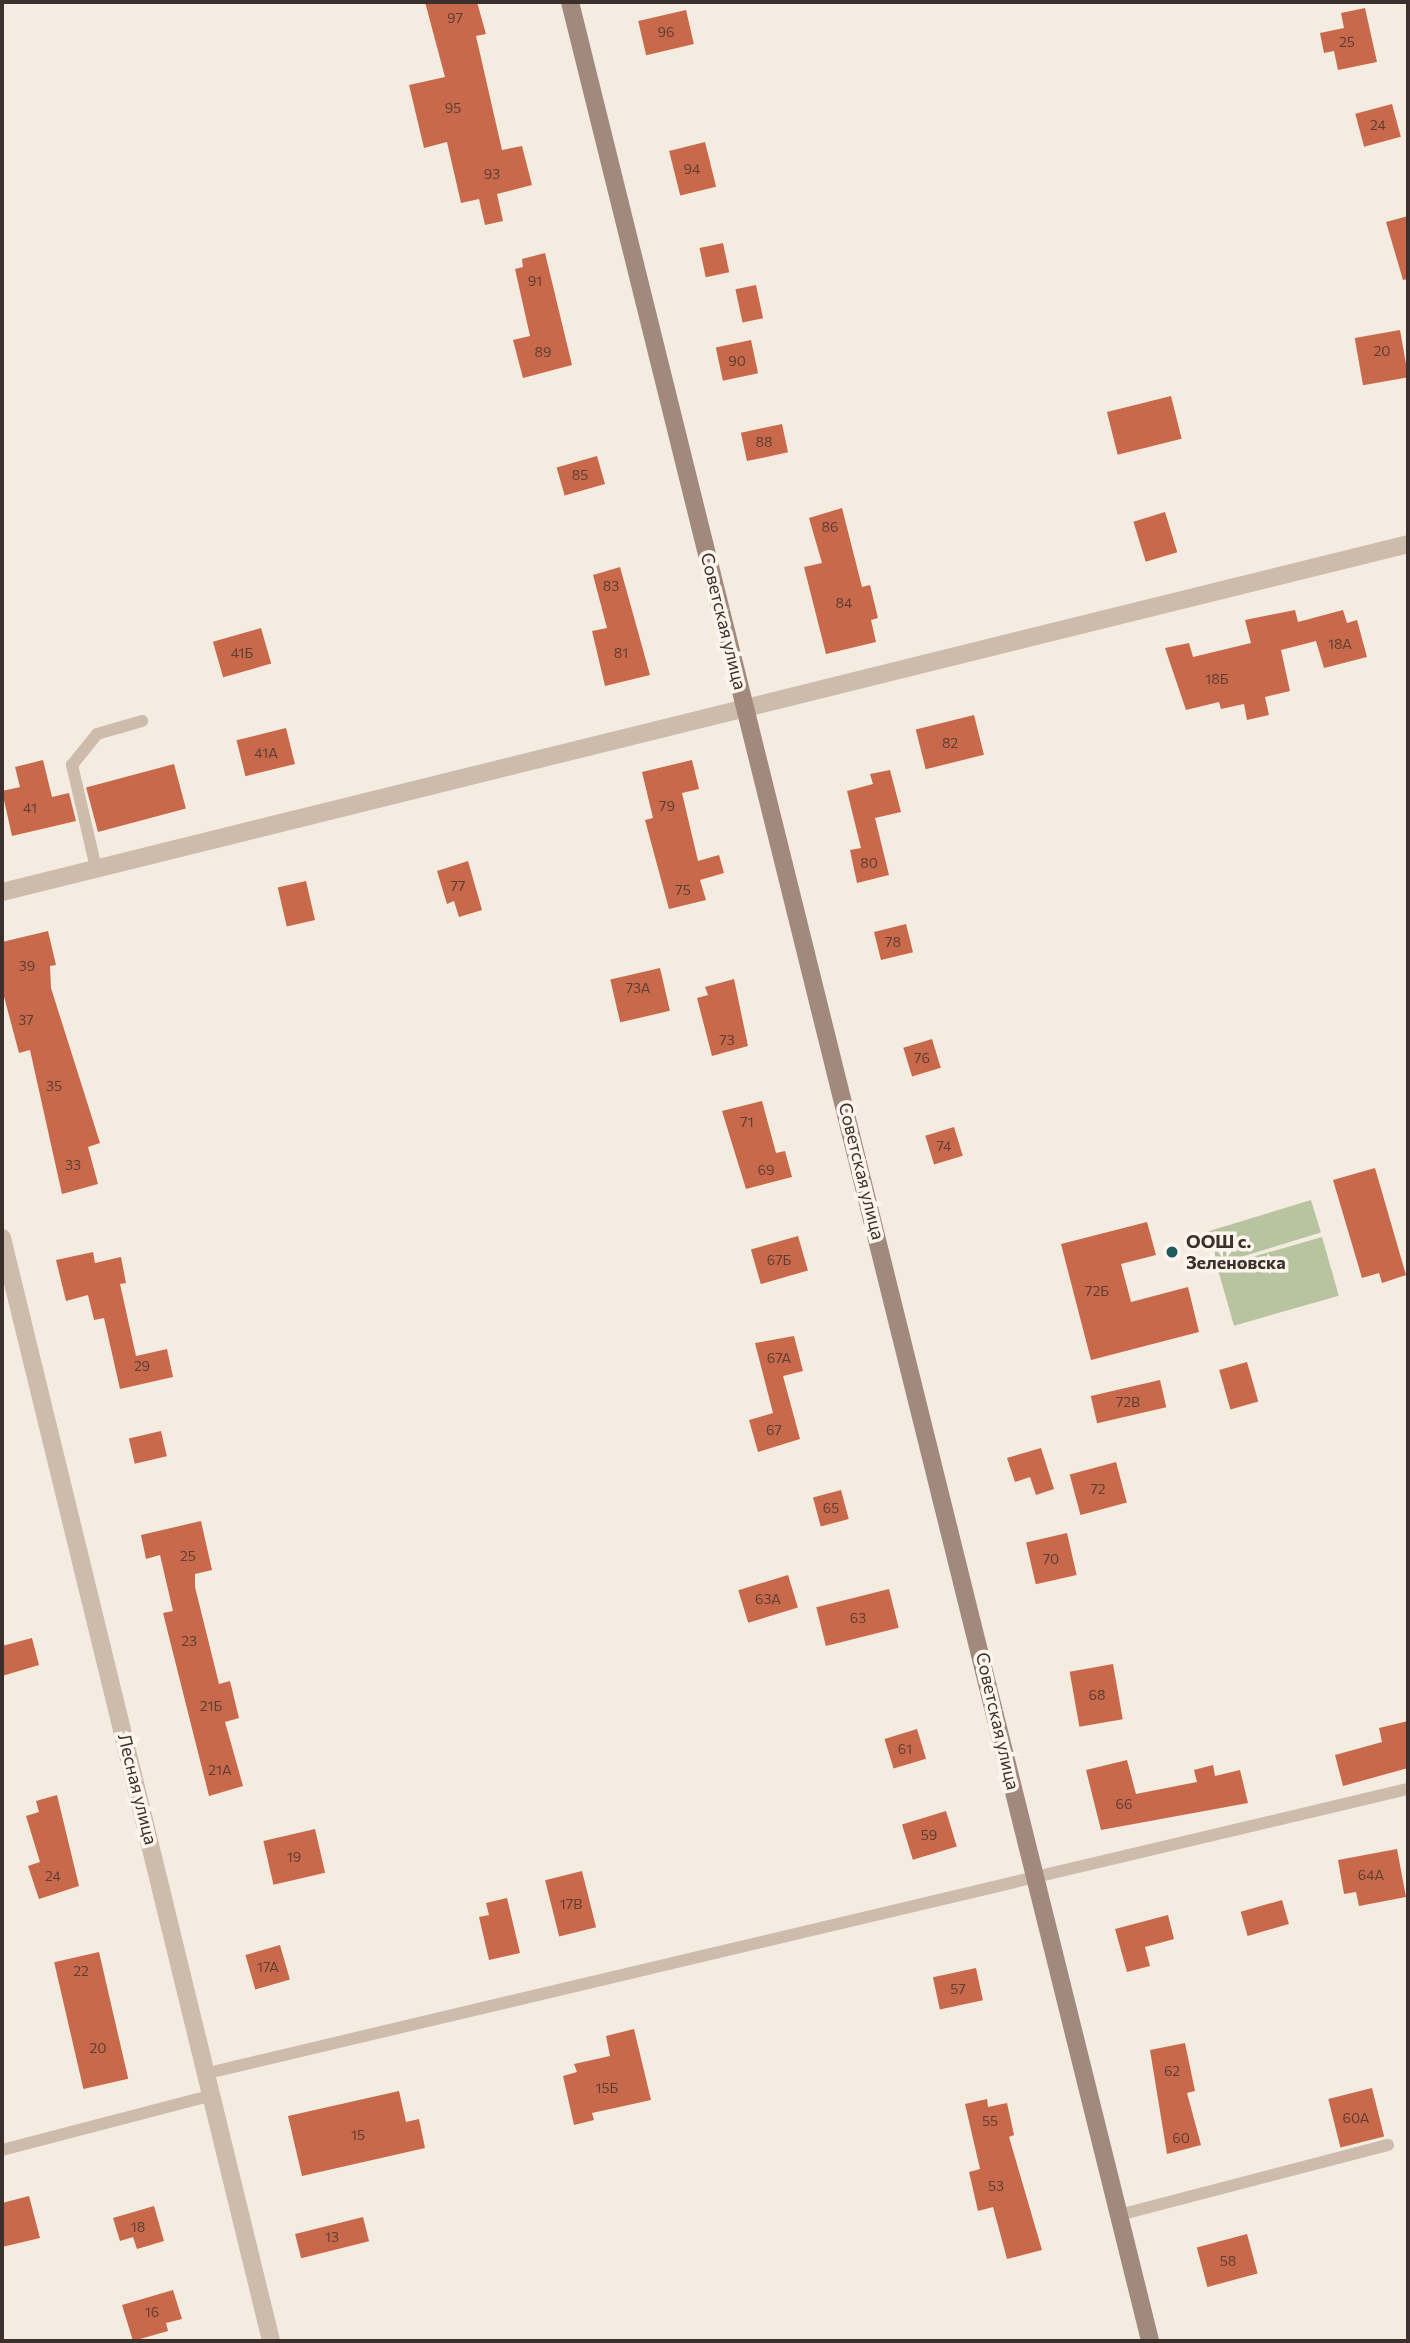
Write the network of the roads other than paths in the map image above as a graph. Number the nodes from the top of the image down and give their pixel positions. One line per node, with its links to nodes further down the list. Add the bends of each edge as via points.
1 (570, 2): 3 (street, Советская улица)
2 (1408, 544): 3 (street)
3 (744, 705): 5 (street); 9 (street, Советская улица)
4 (142, 721): 5 (lane, via 97,734 72,765)
5 (96, 868): 6 (street)
6 (2, 892)
7 (2, 1238): 10 (street, Лесная улица)
8 (1408, 1789): 9 (lane)
9 (1035, 1879): 10 (lane); 14 (street, Советская улица)
10 (208, 2073): 11 (street, Лесная улица)
11 (213, 2095): 13 (lane); 15 (street, Лесная улица)
12 (1388, 2145): 14 (lane)
13 (2, 2150)
14 (1119, 2215): 16 (street, Советская улица)
15 (271, 2341)
16 (1150, 2341)

